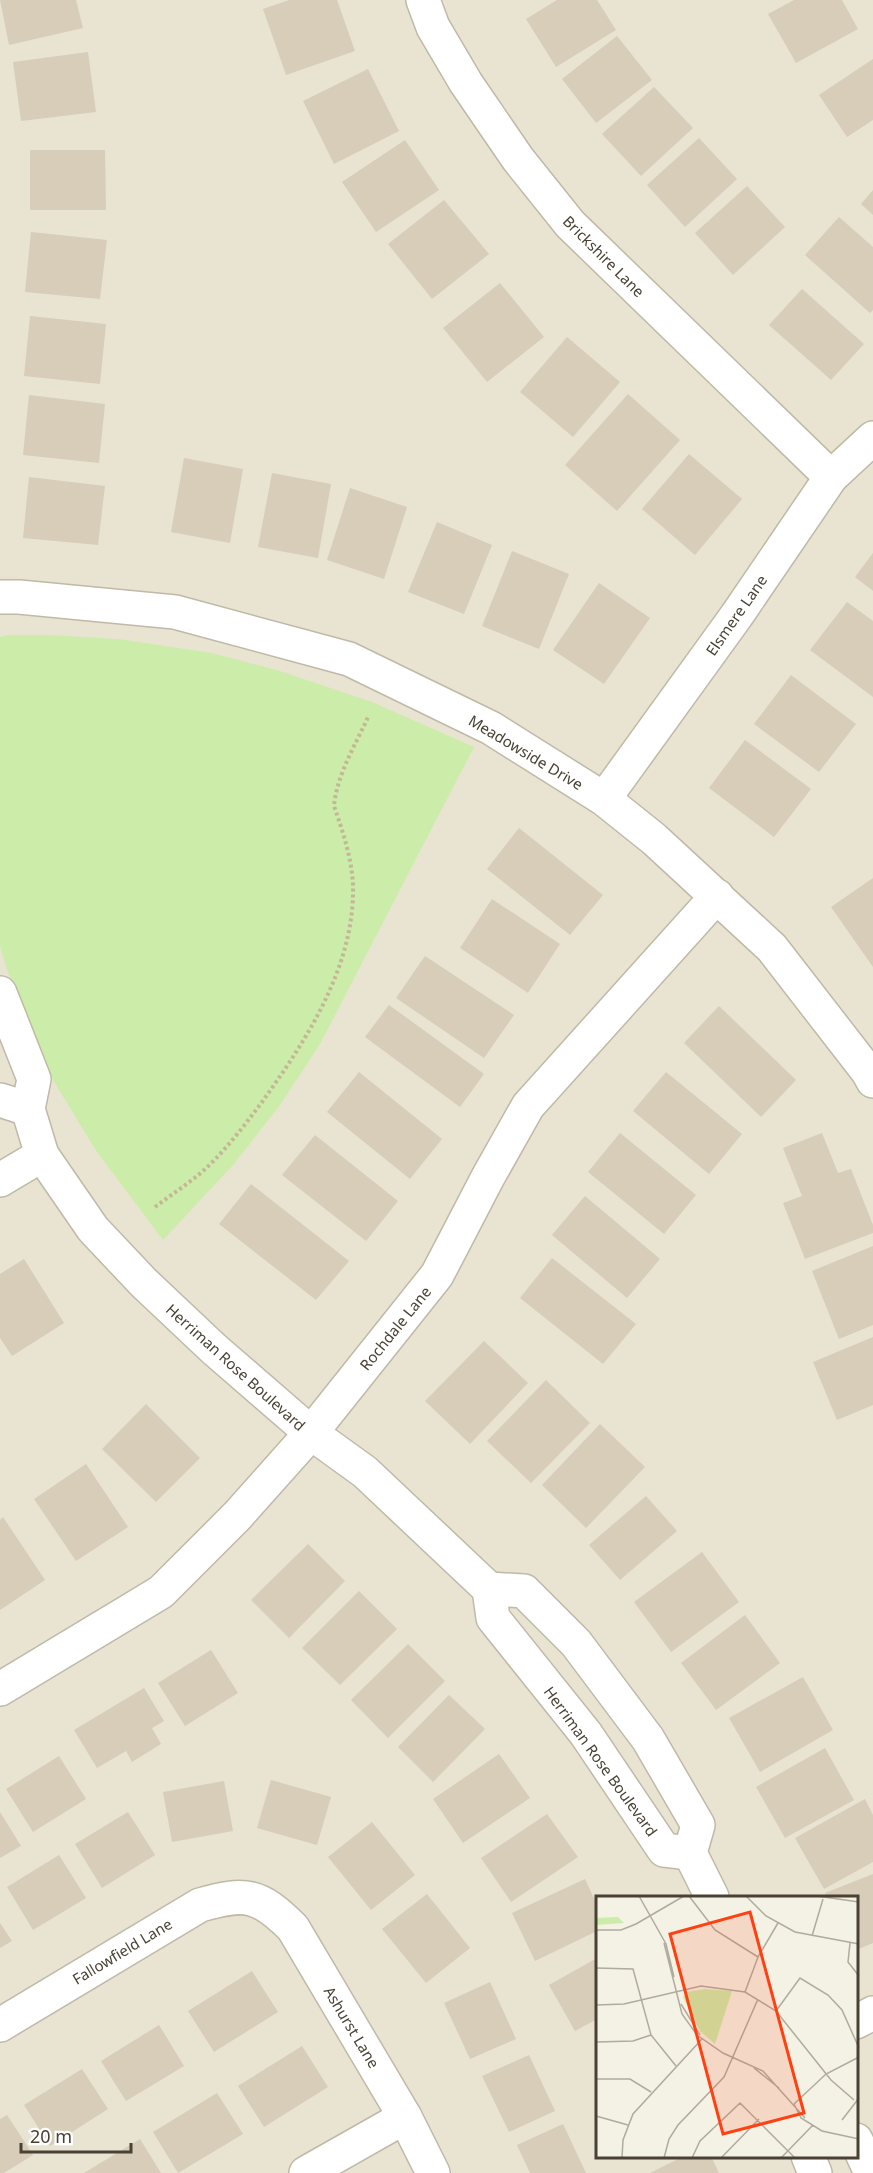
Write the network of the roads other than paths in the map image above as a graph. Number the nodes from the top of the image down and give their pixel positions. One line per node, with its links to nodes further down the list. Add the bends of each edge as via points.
1 (423, 0): 3 (street, Brickshire Lane, via 433,27 466,83 518,159 570,224)
2 (873, 438): 3 (street, Elsmere Lane)
3 (831, 477): 5 (street, Elsmere Lane)
4 (0, 597): 5 (street, Meadowside Drive, via 175,612 349,659 491,728)
5 (604, 799): 6 (street, Meadowside Drive)
6 (717, 897): 8 (street, Meadowside Drive, via 772,948); 12 (street, Rochdale Lane, via 528,1106 437,1275)
7 (0, 993): 9 (street, Herriman Rose Boulevard, via 34,1079)
8 (871, 1073)
9 (14, 1104): 10 (street, Herriman Rose Boulevard)
10 (42, 1155): 11 (street); 12 (street, Herriman Rose Boulevard, via 93,1229 144,1283)
11 (0, 1180)
12 (310, 1433): 13 (street, Herriman Rose Boulevard, via 365,1472); 14 (street, Rochdale Lane, via 238,1515 161,1592)
13 (489, 1589): 15 (street, Herriman Rose Boulevard, via 493,1618 586,1734 664,1850); 15 (street, via 524,1591 576,1643 648,1740 698,1825)
14 (0, 1689)
15 (690, 1852): 16 (street)
16 (712, 1896)
17 (251, 1897): 20 (street, Fallowfield Lane, via 200,1905); 21 (street, Ashurst Lane, via 274,1909 293,1928)
18 (873, 2013): 19 (street)
19 (858, 2021)
20 (0, 2025)
21 (405, 2116): 24 (street); 25 (street, Ashurst Lane)
22 (858, 2144): 27 (street)
23 (808, 2158): 26 (street)
24 (306, 2173)
25 (433, 2173)
26 (815, 2173)
27 (871, 2173)

